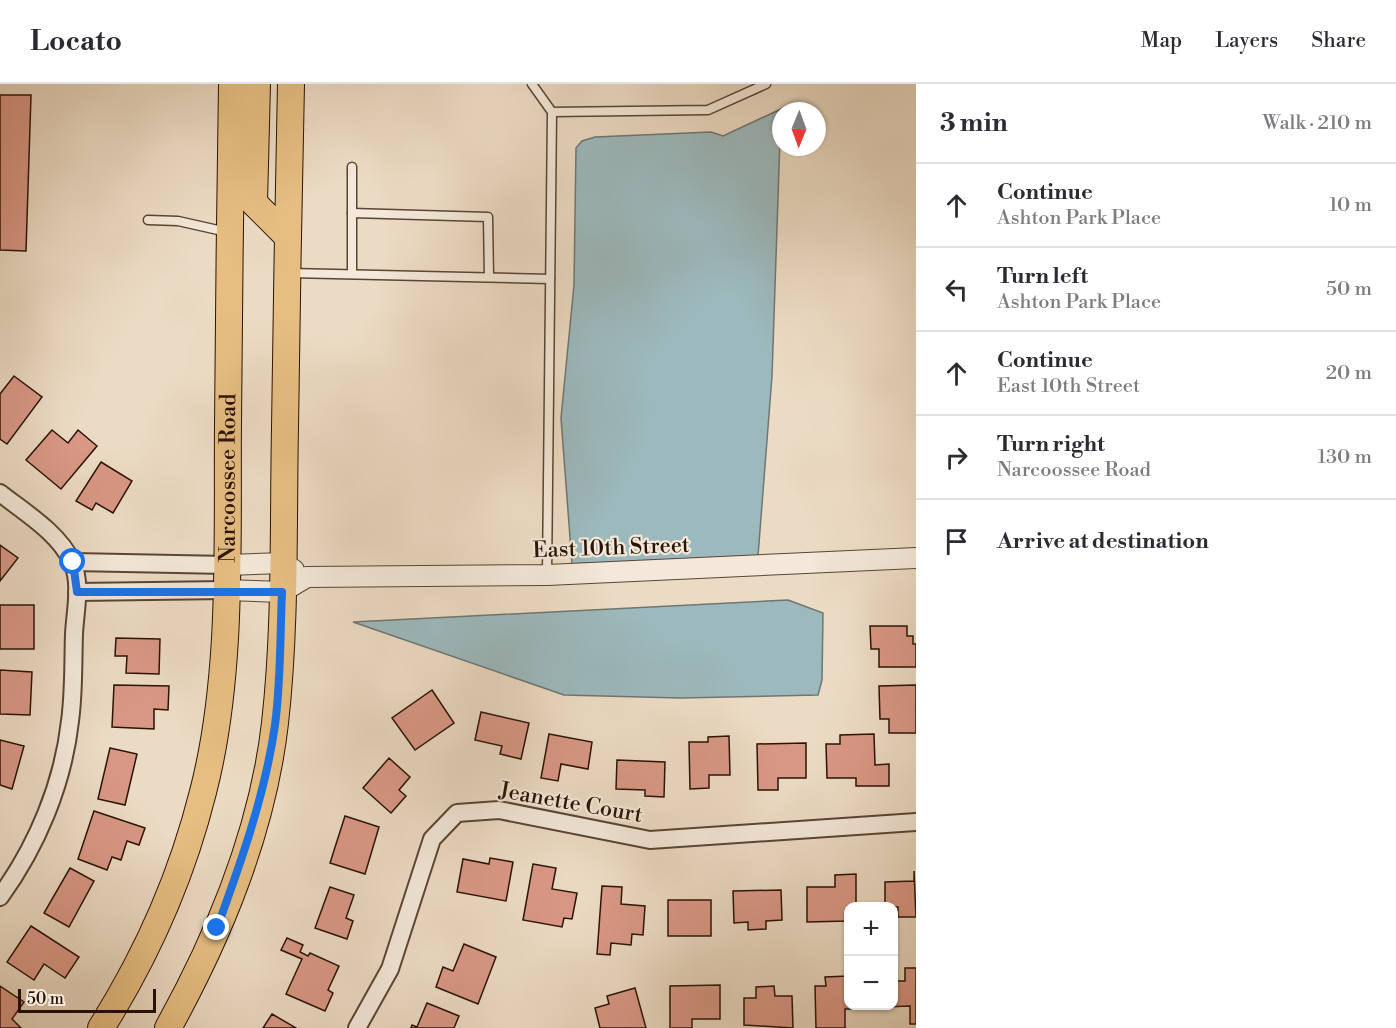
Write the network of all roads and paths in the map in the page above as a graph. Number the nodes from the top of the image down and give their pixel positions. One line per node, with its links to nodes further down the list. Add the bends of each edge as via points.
1 (232, 84): 10 (main road, Narcoossee Road)
2 (257, 84): 11 (main road, via 254,203)
3 (291, 84): 11 (main road)
4 (531, 84): 6 (lane)
5 (766, 84): 6 (lane, via 708,110)
6 (552, 112): 15 (lane)
7 (352, 167): 8 (lane)
8 (352, 213): 13 (lane); 14 (lane, via 488,217)
9 (148, 220): 10 (lane, via 178,221)
10 (229, 233): 20 (main road, Narcoossee Road)
11 (288, 237): 12 (main road)
12 (287, 273): 13 (lane); 19 (main road)
13 (352, 274): 14 (lane)
14 (489, 277): 15 (lane)
15 (550, 279): 21 (lane)
16 (0, 493): 18 (street, via 52,535)
17 (916, 558): 21 (street, East 10th Street)
18 (73, 562): 20 (street); 24 (street)
19 (283, 563): 20 (street); 22 (street); 25 (main road)
20 (227, 565): 23 (main road, Narcoossee Road)
21 (547, 575): 22 (street, East 10th Street)
22 (307, 577): 25 (street)
23 (226, 590): 24 (street); 25 (street); 28 (main road, Narcoossee Road, via 216,722 203,791 171,894 129,984)
24 (77, 592): 27 (street, via 70,722 59,778 19,871)
25 (282, 592): 29 (main road, via 275,726 258,805 217,928)
26 (916, 822): 30 (street, Jeanette Court, via 650,840 498,810 457,813 432,839 390,969)
27 (0, 897)
28 (101, 1028)
29 (168, 1028)
30 (357, 1028)

